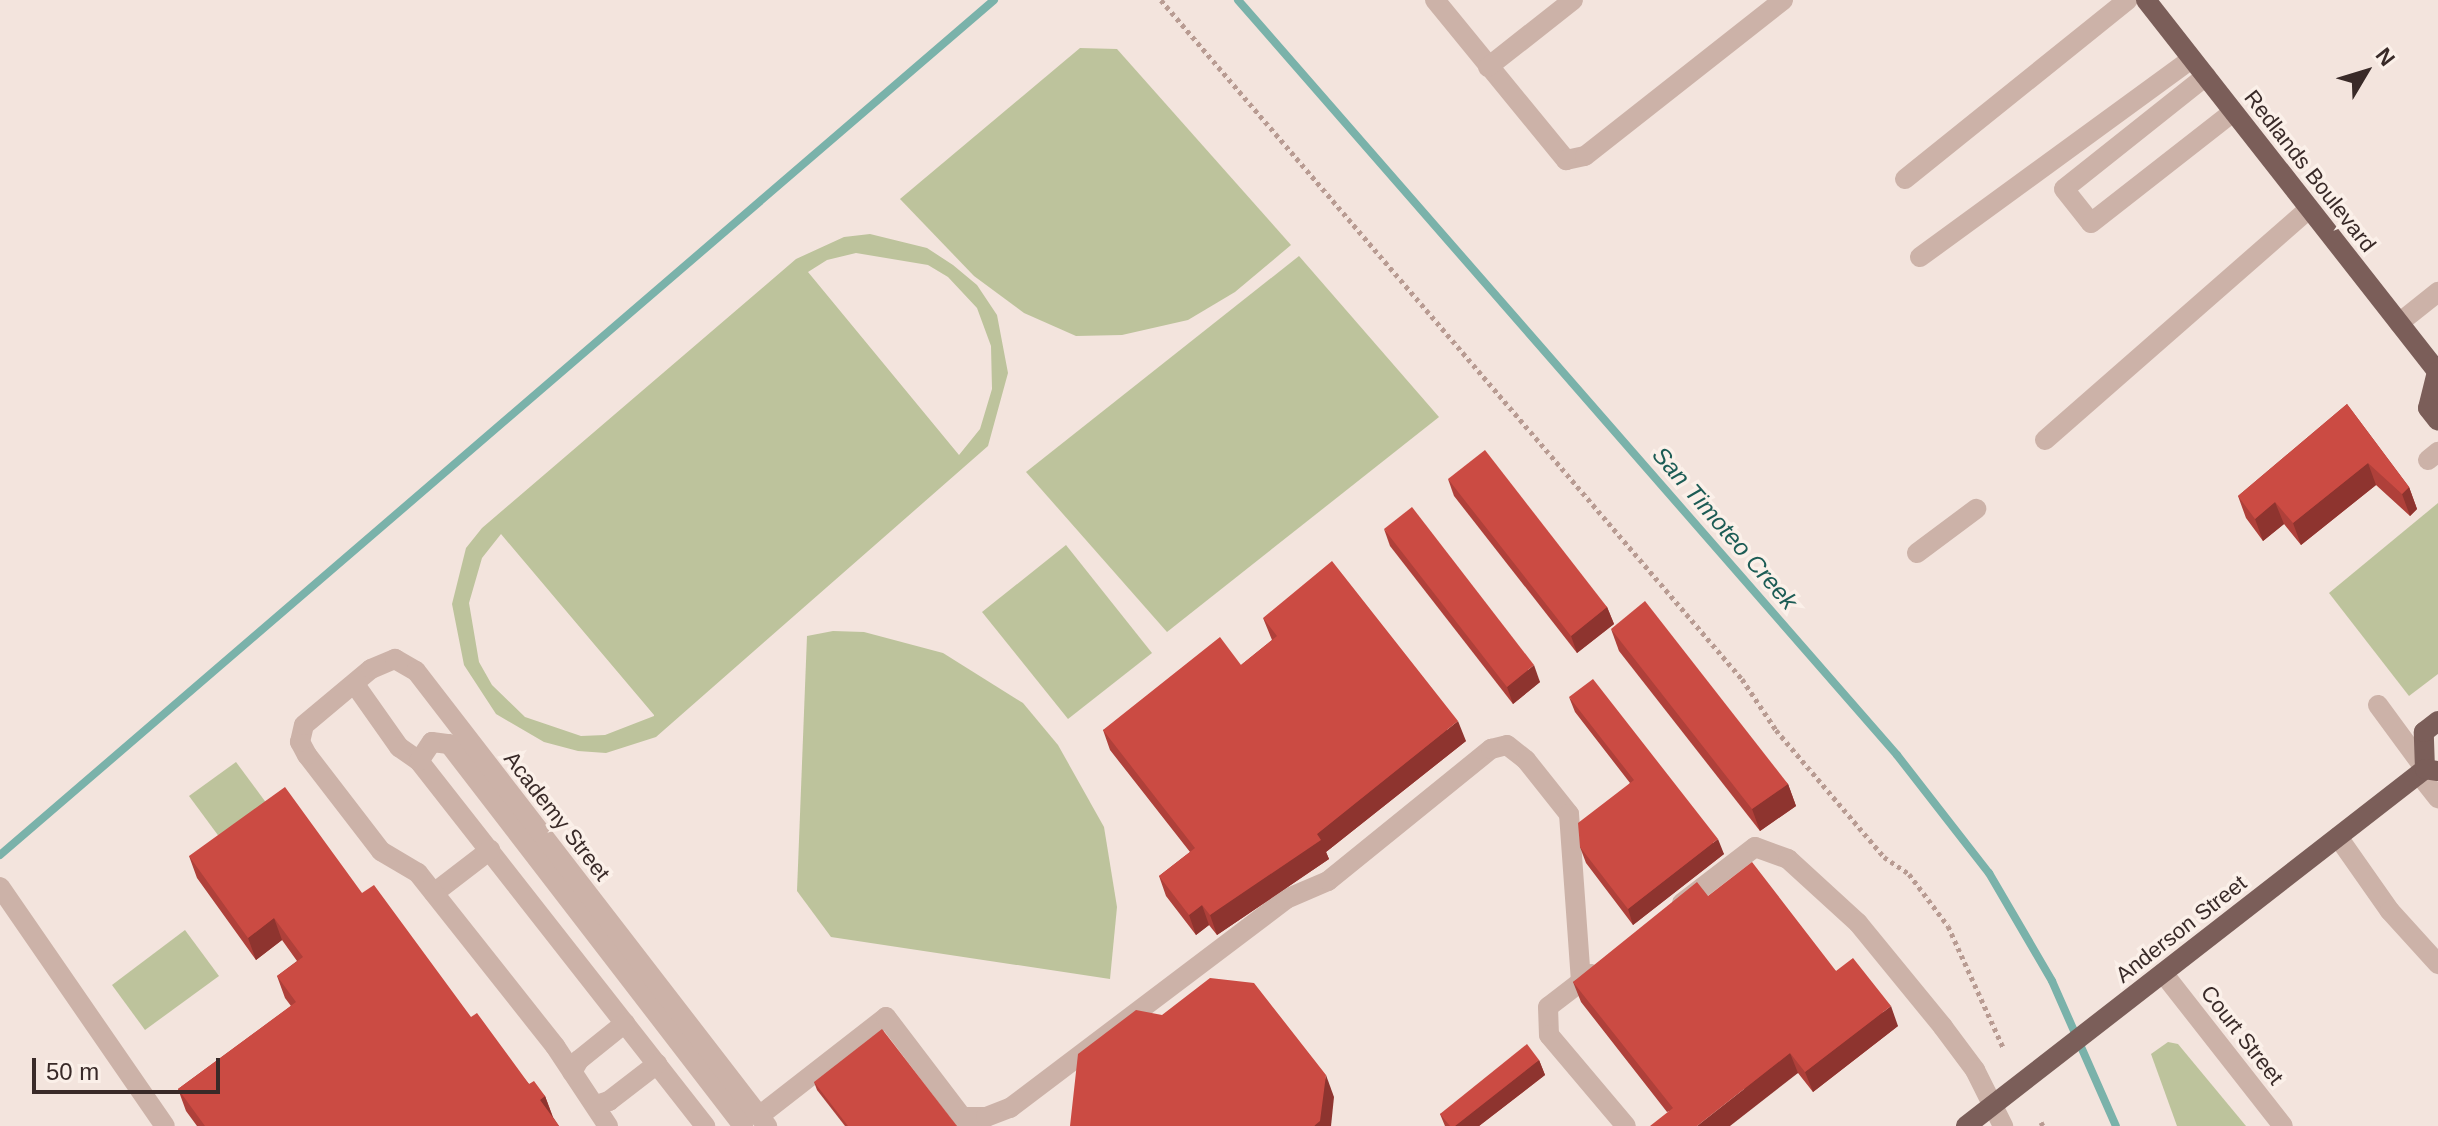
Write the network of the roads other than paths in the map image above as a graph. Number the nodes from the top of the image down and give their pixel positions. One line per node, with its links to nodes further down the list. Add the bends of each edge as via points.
1 (1435, 0): 7 (street)
2 (1573, 0): 7 (street)
3 (1783, 0): 7 (street, via 1585,156 1566,160 1554,151)
4 (2128, 0): 10 (street)
5 (2146, 0): 6 (main road, Redlands Boulevard)
6 (2192, 59): 8 (main road, Redlands Boulevard); 12 (street)
7 (1488, 67)
8 (2206, 76): 9 (main road, Redlands Boulevard); 9 (street, via 2064,189 2091,223)
9 (2233, 112): 11 (main road, Redlands Boulevard)
10 (1905, 179)
11 (2309, 209): 14 (main road, Redlands Boulevard); 17 (street)
12 (1920, 257)
13 (2438, 292): 14 (street)
14 (2399, 323): 15 (main road, Redlands Boulevard)
15 (2438, 371): 16 (main road, Redlands Boulevard, via 2428,408)
16 (2438, 421)
17 (2045, 440)
18 (1976, 509): 19 (street)
19 (1917, 553)
20 (356, 686): 23 (street, via 399,747); 29 (street, via 304,725 300,742 381,851 418,873); 41 (street, Academy Street, via 371,669 395,659 416,671)
21 (2378, 705): 24 (street)
22 (2438, 721): 24 (main road, via 2424,732)
23 (419, 761): 27 (street); 41 (street, Academy Street, via 432,742 449,744)
24 (2427, 771): 25 (street); 26 (main road, Anderson Street)
25 (2438, 798)
26 (2338, 837): 32 (street, via 2390,911); 33 (main road, Anderson Street)
27 (490, 850): 29 (street); 35 (street)
28 (2, 890): 42 (street)
29 (434, 893): 37 (street)
30 (1668, 915): 39 (street, via 1755,847 1788,859 1858,923 1951,1038)
31 (1605, 963): 34 (street)
32 (2438, 964)
33 (2163, 973): 39 (main road, Anderson Street); 48 (street, Court Street)
34 (1581, 982): 40 (street, via 1569,814 1526,760 1507,745 1491,749 1328,881 1286,899 1010,1108); 45 (street, via 1548,1007 1549,1035)
35 (625, 1023): 36 (street); 37 (street, via 579,1060)
36 (657, 1064): 38 (street); 44 (street)
37 (572, 1072): 38 (street)
38 (596, 1105): 43 (street)
39 (1993, 1105): 46 (main road, Anderson Street); 47 (street)
40 (965, 1121): 41 (street, via 886,1017)
41 (756, 1123)
42 (165, 1126)
43 (608, 1126)
44 (705, 1126)
45 (1626, 1126)
46 (1966, 1126)
47 (2003, 1126)
48 (2283, 1126)

